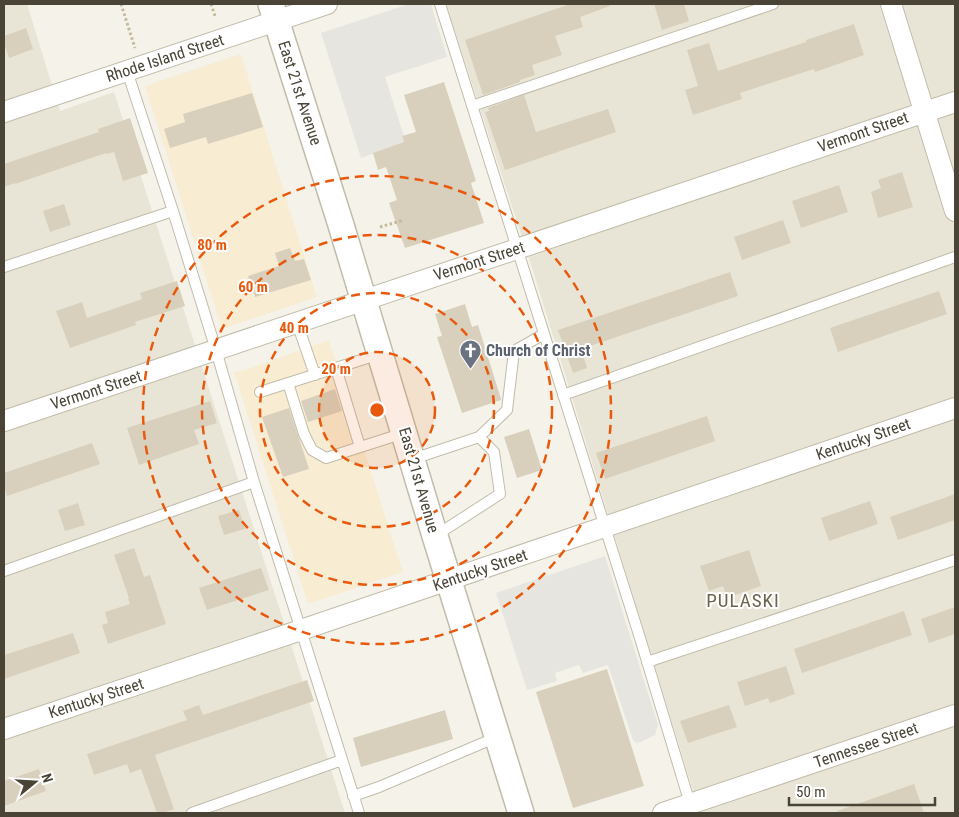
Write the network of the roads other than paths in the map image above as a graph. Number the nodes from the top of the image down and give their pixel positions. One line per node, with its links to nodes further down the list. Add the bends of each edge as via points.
1 (327, 4): 5 (street, Rhode Island Street)
2 (440, 4): 8 (lane)
3 (774, 4): 8 (lane)
4 (891, 4): 10 (street)
5 (274, 12): 6 (street, Rhode Island Street); 16 (street, East 21st Avenue)
6 (134, 68): 9 (street, Rhode Island Street); 11 (lane)
7 (955, 102): 10 (street, Vermont Street)
8 (472, 106): 13 (lane)
9 (4, 112)
10 (924, 112): 12 (street); 13 (street, Vermont Street)
11 (173, 211): 15 (lane); 19 (lane)
12 (955, 211)
13 (517, 249): 16 (street, Vermont Street); 18 (lane)
14 (955, 257): 25 (lane)
15 (4, 267)
16 (364, 300): 17 (street, Vermont Street); 20 (street, East 21st Avenue)
17 (297, 323): 19 (street, Vermont Street); 22 (lane)
18 (544, 334): 25 (lane); 29 (lane, via 514,351 507,410)
19 (216, 350): 27 (street, Vermont Street); 32 (lane)
20 (381, 354): 21 (lane); 28 (street, East 21st Avenue)
21 (336, 368): 22 (lane); 30 (lane)
22 (314, 375): 23 (lane)
23 (288, 383): 24 (lane); 30 (lane, via 312,450 326,458)
24 (260, 392)
25 (563, 395): 33 (lane)
26 (955, 408): 33 (street, Kentucky Street)
27 (4, 421)
28 (405, 433): 30 (lane); 31 (street, East 21st Avenue)
29 (479, 437): 31 (lane); 34 (lane, via 494,452 500,494)
30 (360, 447)
31 (413, 459): 34 (street, East 21st Avenue)
32 (254, 482): 36 (lane); 38 (lane)
33 (605, 527): 37 (street, Kentucky Street); 39 (lane)
34 (435, 536): 37 (street, East 21st Avenue)
35 (955, 560): 39 (lane)
36 (4, 570)
37 (448, 580): 38 (street, Kentucky Street); 42 (street, East 21st Avenue)
38 (301, 630): 41 (street, Kentucky Street); 43 (lane)
39 (647, 662): 45 (lane)
40 (955, 715): 45 (street, Tennessee Street)
41 (4, 729)
42 (498, 737): 44 (lane); 48 (street, East 21st Avenue)
43 (342, 760): 44 (lane); 46 (lane)
44 (354, 796): 47 (lane)
45 (692, 809): 49 (street, Tennessee Street)
46 (192, 813)
47 (359, 813)
48 (521, 813)
49 (663, 813)

